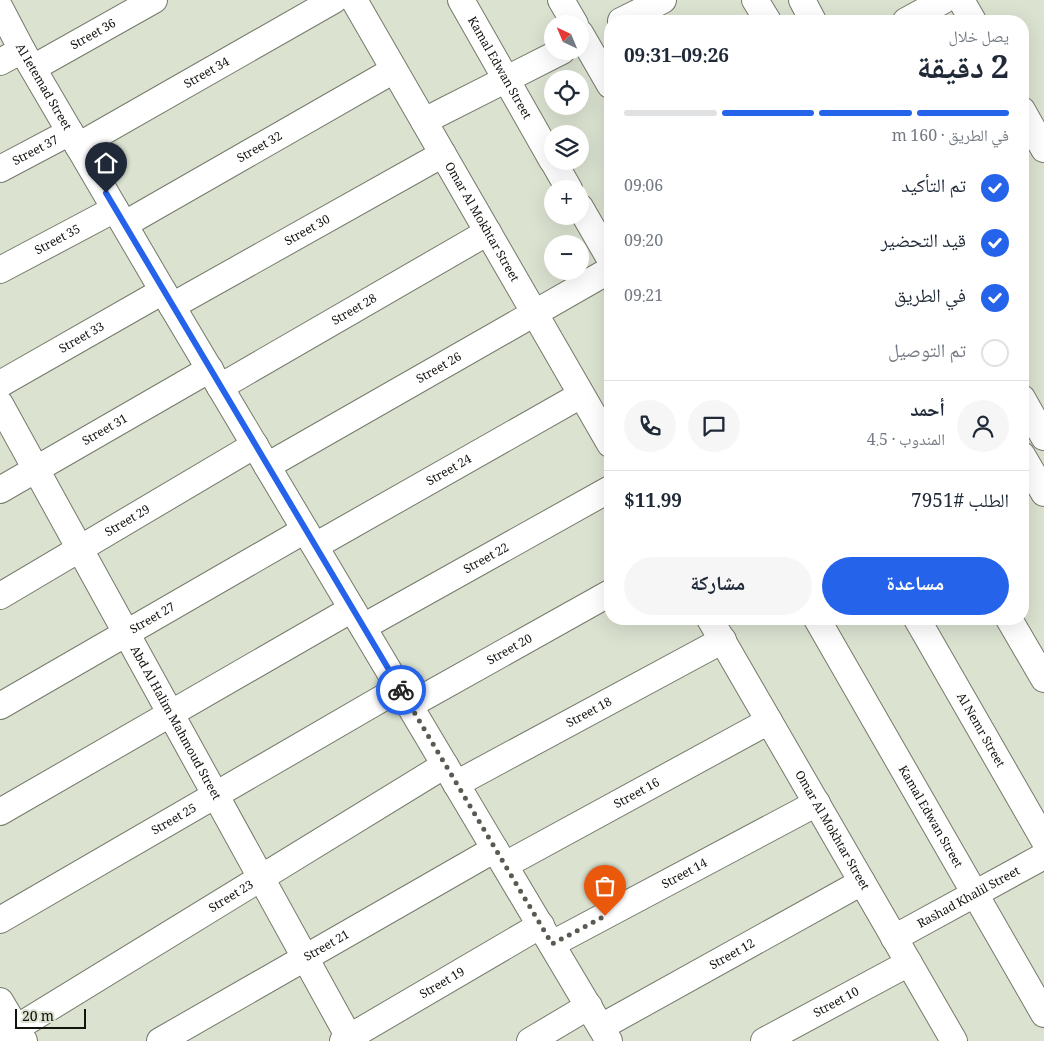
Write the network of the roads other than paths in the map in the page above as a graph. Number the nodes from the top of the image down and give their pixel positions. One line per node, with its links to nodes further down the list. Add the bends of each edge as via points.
1 (13, 0): 12 (street)
2 (154, 0): 23 (street, Street 36)
3 (334, 0): 29 (street, Street 34)
4 (354, 0): 24 (street, Omar Al Mokhtar Street)
5 (461, 0): 26 (street, Kamal Edwan Street)
6 (561, 0): 13 (street)
7 (755, 0): 15 (street)
8 (802, 0): 16 (street)
9 (944, 0): 17 (street)
10 (961, 0): 18 (street)
11 (659, 6): 14 (street)
12 (0, 8): 23 (street, Al Ietemad Street)
13 (567, 15)
14 (636, 15)
15 (764, 15)
16 (810, 15)
17 (917, 15)
18 (970, 15)
19 (604, 29): 20 (street)
20 (589, 34)
21 (589, 56): 25 (street)
22 (544, 57): 26 (street)
23 (18, 60): 29 (street, Al Ietemad Street)
24 (394, 70): 27 (street, Omar Al Mokhtar Street); 34 (street, Street 32)
25 (604, 77)
26 (506, 79): 27 (street); 30 (street, Kamal Edwan Street)
27 (424, 121): 32 (street, Omar Al Mokhtar Street)
28 (1029, 122): 31 (street)
29 (74, 139): 33 (street, Street 37); 34 (street, Al Ietemad Street)
30 (544, 144)
31 (1044, 148)
32 (443, 154): 36 (street, Omar Al Mokhtar Street); 40 (street, Street 30)
33 (0, 169)
34 (120, 216): 38 (street, Street 35); 40 (street, Al Ietemad Street)
35 (589, 223): 37 (street)
36 (488, 232): 41 (street, Omar Al Mokhtar Street); 42 (street, Street 28)
37 (604, 249)
38 (0, 270)
39 (604, 273): 41 (street, Street 26)
40 (168, 298): 42 (street, Al Ietemad Street); 43 (street, Street 33)
41 (534, 312): 44 (street, Omar Al Mokhtar Street); 49 (street, Street 26)
42 (215, 378): 49 (street, Al Ietemad Street); 51 (street, Street 31)
43 (0, 384)
44 (582, 395): 47 (street, Omar Al Mokhtar Street); 55 (street, Street 24)
45 (0, 404): 51 (street, Abd Al Halim Mahmoud Street)
46 (1029, 410): 48 (street)
47 (604, 434)
48 (1044, 437)
49 (261, 455): 55 (street, Al Ietemad Street); 56 (street, Street 29)
50 (1029, 467): 54 (street)
51 (36, 469): 52 (street, Street 31); 56 (street, Abd Al Halim Mahmoud Street)
52 (0, 490)
53 (604, 492): 59 (street, Street 22)
54 (1044, 493)
55 (310, 538): 59 (street, Al Ietemad Street); 64 (street, Street 27)
56 (80, 549): 57 (street, Street 29); 64 (street, Abd Al Halim Mahmoud Street)
57 (0, 596)
58 (604, 596): 66 (street, Street 20)
59 (357, 618): 66 (street, Al Ietemad Street); 68 (street, Street 22)
60 (820, 625): 79 (street, Kamal Edwan Street)
61 (920, 625): 74 (street, Al Nemr Street)
62 (1012, 625): 65 (street)
63 (717, 629): 69 (street, Omar Al Mokhtar Street); 70 (street, Street 18)
64 (126, 633): 67 (street, Street 27); 68 (street, Abd Al Halim Mahmoud Street)
65 (1044, 679)
66 (404, 697): 70 (street, Al Ietemad Street); 71 (street, Street 25)
67 (0, 706)
68 (171, 714): 71 (street, Abd Al Halim Mahmoud Street); 73 (street, Street 22)
69 (769, 721): 72 (street, Omar Al Mokhtar Street); 76 (street, Street 16)
70 (451, 775): 76 (street, Al Ietemad Street); 77 (street, Street 23)
71 (215, 795): 77 (street, Abd Al Halim Mahmoud Street); 80 (street, Street 25)
72 (816, 803): 78 (street, Omar Al Mokhtar Street); 81 (street, Street 14)
73 (0, 812)
74 (1044, 840)
75 (1044, 856): 79 (street, Rashad Khalil Street)
76 (500, 857): 81 (street, Al Ietemad Street); 83 (street, Street 21)
77 (261, 877): 83 (street, Abd Al Halim Mahmoud Street); 88 (street, Street 23)
78 (862, 882): 82 (street, Omar Al Mokhtar Street); 87 (street, Street 12)
79 (975, 894): 82 (street, Rashad Khalil Street); 86 (street, Kamal Edwan Street)
80 (0, 920)
81 (546, 934): 87 (street, Al Ietemad Street); 89 (street, Street 19)
82 (894, 938): 84 (street, Omar Al Mokhtar Street)
83 (305, 958): 89 (street, Abd Al Halim Mahmoud Street); 90 (street, Street 21)
84 (909, 963): 92 (street, Street 10); 93 (street, Omar Al Mokhtar Street)
85 (0, 1001): 88 (street)
86 (1044, 1014)
87 (600, 1025): 91 (street, Street 12)
88 (13, 1036)
89 (348, 1040)
90 (160, 1041)
91 (530, 1041)
92 (764, 1041)
93 (954, 1041)

